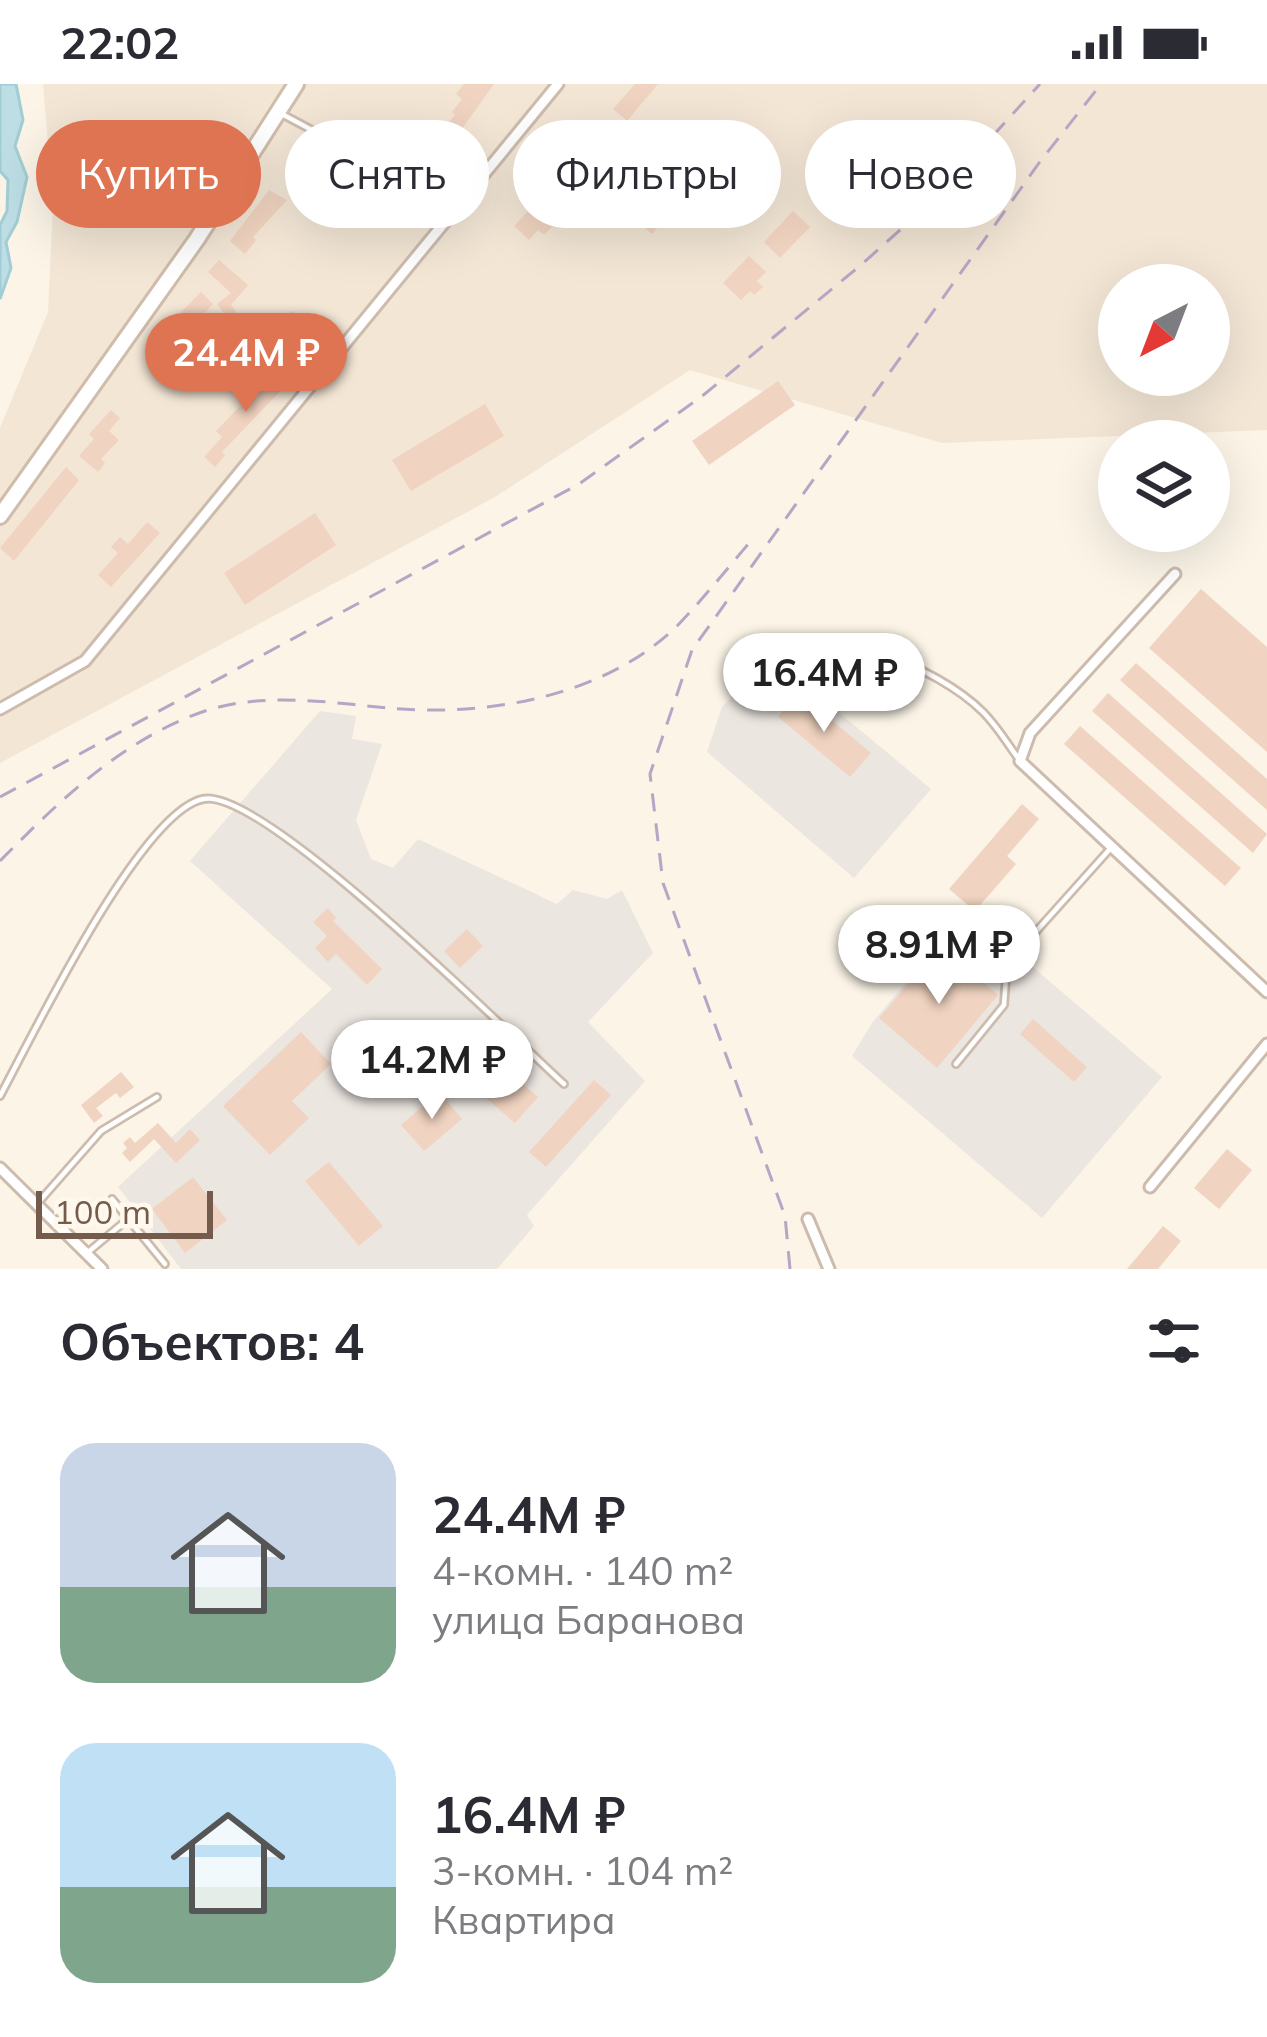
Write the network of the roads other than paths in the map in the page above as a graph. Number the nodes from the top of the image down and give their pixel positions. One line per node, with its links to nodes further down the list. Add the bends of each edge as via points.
1 (296, 84): 3 (street)
2 (558, 84): 5 (street)
3 (279, 112): 4 (lane); 7 (street)
4 (294, 120)
5 (489, 167)
6 (439, 228): 10 (street, via 85,661)
7 (0, 517)
8 (1175, 574): 11 (street, via 1030,733)
9 (783, 694): 11 (lane, via 820,653 887,655 982,710)
10 (0, 709)
11 (1021, 761): 12 (street)
12 (1111, 848): 13 (street); 15 (lane, via 1007,964 1004,1005)
13 (1267, 992)
14 (1267, 1044): 20 (street)
15 (956, 1064)
16 (564, 1084): 17 (lane, via 312,854 242,808 203,798 162,828 113,894)
17 (0, 1096)
18 (157, 1097): 22 (lane, via 101,1131)
19 (0, 1168): 22 (street)
20 (1150, 1187)
21 (112, 1199): 23 (lane)
22 (37, 1205): 25 (street)
23 (128, 1219): 25 (lane); 26 (lane)
24 (808, 1219): 28 (street)
25 (87, 1253): 27 (street)
26 (165, 1264)
27 (102, 1269)
28 (829, 1269)

